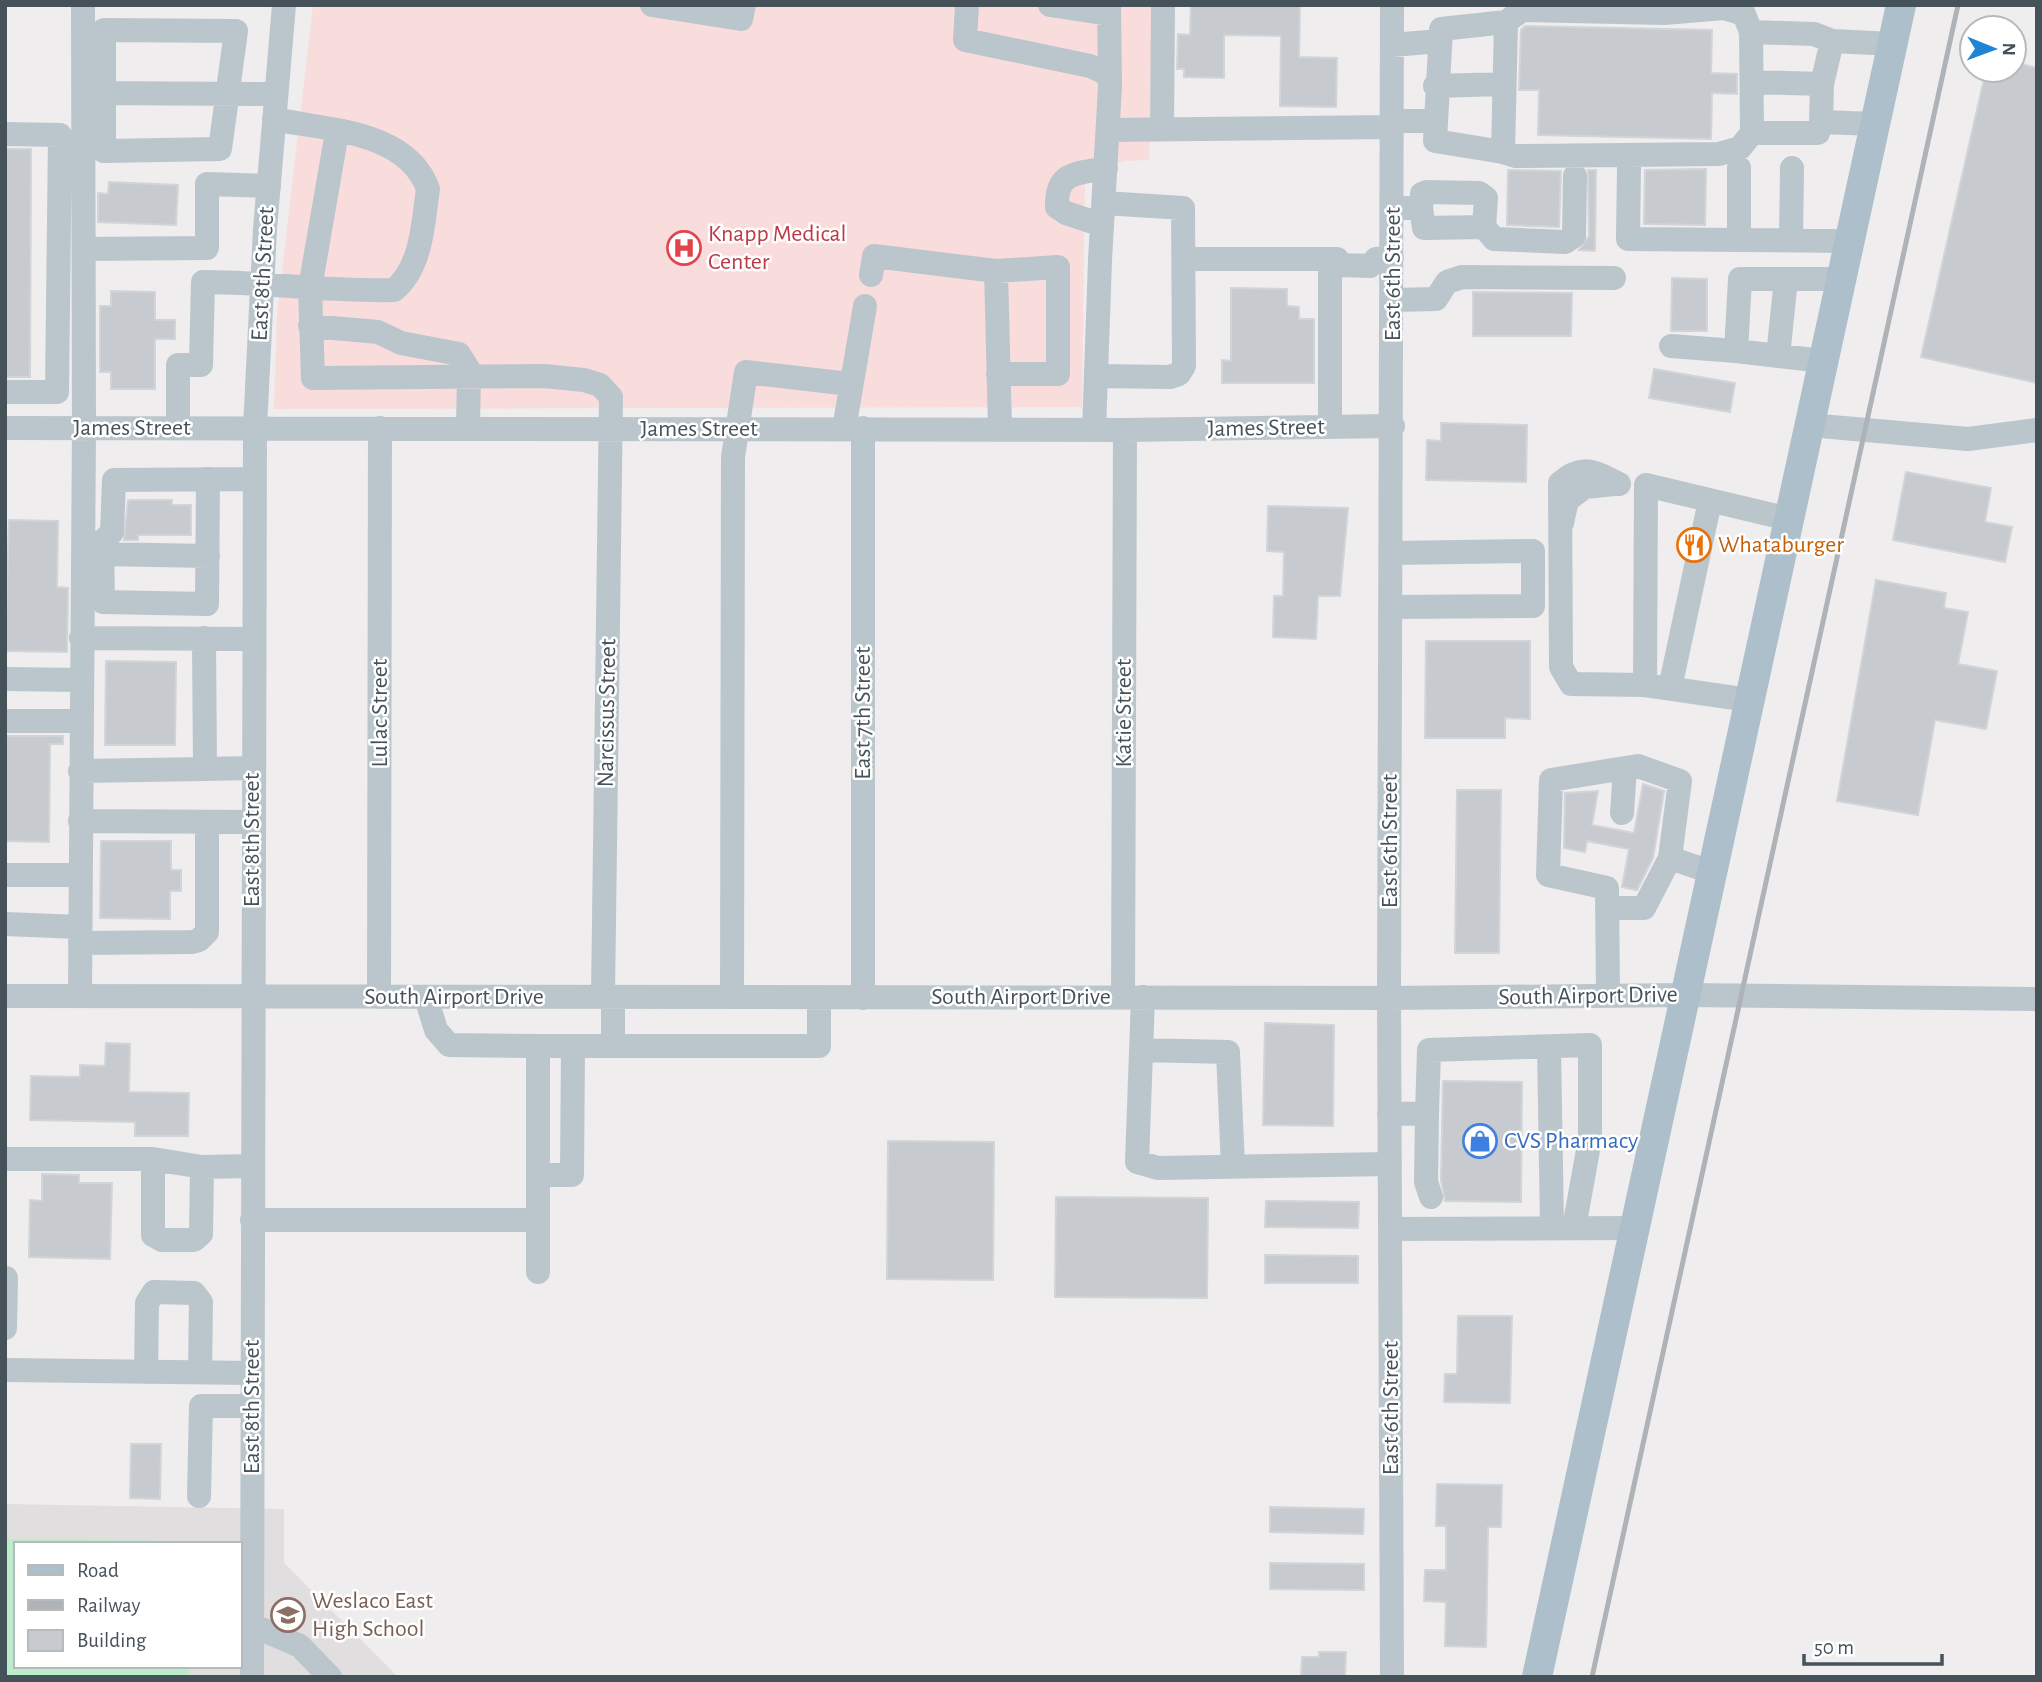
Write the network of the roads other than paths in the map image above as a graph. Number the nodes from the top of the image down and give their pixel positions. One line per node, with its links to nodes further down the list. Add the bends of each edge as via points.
1 (83, 5): 22 (street)
2 (284, 5): 24 (street, East 8th Street)
3 (652, 5): 4 (street, via 741,19)
4 (744, 5)
5 (967, 5): 17 (street, via 963,36 970,42 1090,66)
6 (1050, 5): 10 (street)
7 (1163, 5): 30 (street)
8 (1392, 5): 16 (street, East 6th Street)
9 (1902, 5): 15 (main road)
10 (1109, 10): 17 (street)
11 (1506, 22): 12 (street, via 1522,10 1664,13 1724,8 1744,14); 13 (street, via 1441,29); 19 (street)
12 (1751, 32): 14 (street, via 1814,34); 18 (street)
13 (1440, 41): 16 (street); 21 (street)
14 (1832, 41): 15 (street); 20 (street)
15 (1893, 44): 29 (main road)
16 (1392, 45): 28 (street, East 6th Street)
17 (1109, 79): 31 (street)
18 (1753, 82): 20 (street); 33 (street)
19 (1504, 84): 21 (street); 35 (street)
20 (1822, 84): 27 (street)
21 (1435, 86): 26 (street)
22 (94, 93): 23 (street); 23 (street, via 104,151 220,149); 23 (street, via 104,30 236,31); 49 (street)
23 (227, 93): 24 (street)
24 (276, 94): 25 (street, East 8th Street)
25 (274, 119): 32 (street); 41 (street, East 8th Street)
26 (1435, 121): 28 (street); 35 (street, via 1435,141)
27 (1821, 122): 29 (street); 33 (street, via 1818,133)
28 (1392, 124): 30 (street); 42 (street, East 6th Street)
29 (1875, 124): 48 (main road)
30 (1162, 129): 31 (street)
31 (1108, 131): 36 (street)
32 (337, 132): 60 (street); 60 (street, via 383,142 410,162 424,180 428,189 419,248 404,282 394,290)
33 (1752, 133): 35 (street, via 1740,148 1719,154 1516,156)
34 (5, 134): 53 (street, via 60,135)
35 (1503, 152)
36 (1106, 168): 44 (street); 44 (street, via 1063,180 1057,195 1057,207 1066,213)
37 (1629, 168): 46 (street, via 1629,239)
38 (1739, 168): 46 (street)
39 (1792, 168): 47 (street)
40 (1575, 176): 45 (street, via 1574,236 1570,241 1503,241 1494,239)
41 (269, 186): 49 (street, via 207,184 207,248); 59 (street, East 8th Street)
42 (1392, 208): 43 (street); 52 (street, East 6th Street)
43 (1421, 208): 45 (street, via 1424,228); 45 (street, via 1422,194 1427,192 1479,193 1486,198)
44 (1103, 214): 50 (street, via 1184,208); 69 (street)
45 (1484, 227)
46 (1739, 240): 47 (street)
47 (1791, 240): 48 (street)
48 (1849, 241): 58 (main road)
49 (84, 255): 53 (street); 77 (street)
50 (1185, 259): 51 (street); 69 (street, via 1184,366 1179,374)
51 (1333, 259): 52 (street, via 1341,251 1351,251 1371,252); 75 (street)
52 (1384, 259): 61 (street, East 6th Street)
53 (59, 261): 72 (street, via 57,391)
54 (996, 271): 55 (street, via 874,256); 68 (street); 68 (street, via 1058,267 1058,374)
55 (871, 275)
56 (1614, 278): 61 (street, via 1462,277 1447,282 1436,299)
57 (1786, 279): 58 (street); 65 (street, via 1740,279); 66 (street)
58 (1841, 279): 67 (main road)
59 (262, 282): 60 (street); 78 (street, via 203,282 201,365 178,365); 79 (street, East 8th Street)
60 (310, 288): 63 (street)
61 (1393, 300): 74 (street, East 6th Street)
62 (865, 306): 71 (street, East 7th Street)
63 (310, 326): 70 (street, via 378,332 401,342 459,354); 70 (street, Narcissus Street, via 313,378)
64 (1671, 346): 65 (street)
65 (1736, 351): 66 (street)
66 (1777, 356): 67 (street)
67 (1823, 361): 73 (main road)
68 (998, 373): 85 (street)
69 (1098, 376): 86 (street)
70 (468, 377): 82 (street); 83 (street, Narcissus Street, via 544,376 600,385 611,397)
71 (850, 384): 81 (street, East 7th Street); 84 (street, via 746,372)
72 (5, 392)
73 (1809, 425): 88 (street, via 1968,439); 93 (main road)
74 (1393, 426): 75 (street, James Street); 95 (street, East 6th Street)
75 (1330, 427): 87 (street, James Street)
76 (5, 428): 77 (street, James Street)
77 (84, 428): 78 (street, James Street); 94 (street)
78 (178, 428): 79 (street, James Street)
79 (255, 428): 80 (street, James Street); 89 (street, East 8th Street)
80 (380, 428): 82 (street, James Street); 128 (street, Lulac Street)
81 (853, 428): 84 (street, James Street); 85 (street, James Street); 134 (street, East 7th Street)
82 (468, 429): 83 (street, James Street)
83 (611, 429): 84 (street, James Street); 130 (street, Narcissus Street)
84 (737, 429): 131 (street, via 733,457)
85 (1000, 429): 86 (street, James Street)
86 (1094, 430): 87 (street, James Street)
87 (1125, 430): 132 (street, Katie Street)
88 (2037, 430)
89 (254, 479): 90 (street); 100 (street, East 8th Street)
90 (208, 480): 94 (street, via 114,480 112,533); 96 (street)
91 (1646, 485): 92 (street); 103 (street); 103 (street, via 1585,486 1567,500 1560,531 1561,667 1571,684)
92 (1710, 501): 93 (street); 104 (street)
93 (1788, 519): 105 (main road)
94 (96, 546): 96 (street); 96 (street, via 103,602 208,604); 98 (street)
95 (1392, 553): 97 (street, East 6th Street); 97 (street, via 1534,551 1533,606)
96 (208, 556)
97 (1392, 607): 135 (street, East 6th Street)
98 (81, 638): 99 (street); 102 (street)
99 (204, 638): 100 (street); 110 (street)
100 (253, 639): 108 (street, East 8th Street)
101 (5, 679): 102 (street)
102 (80, 680): 107 (street)
103 (1645, 685): 104 (street)
104 (1670, 688): 105 (street)
105 (1749, 700): 117 (main road)
106 (5, 721): 107 (street)
107 (80, 721): 111 (street)
108 (252, 768): 110 (street); 115 (street, East 8th Street)
109 (1625, 768): 112 (street); 116 (street, via 1638,766 1680,781); 120 (street, via 1551,780 1548,875 1607,888)
110 (205, 769): 111 (street)
111 (80, 771): 113 (street)
112 (1622, 813)
113 (80, 821): 114 (street); 119 (street)
114 (207, 822): 115 (street); 122 (street, via 207,932 203,937 192,942)
115 (253, 822): 127 (street, East 8th Street)
116 (1670, 858): 117 (street); 120 (street, via 1644,908)
117 (1711, 872): 124 (main road)
118 (5, 875): 119 (street)
119 (80, 875): 122 (street)
120 (1607, 908): 123 (street)
121 (5, 924): 122 (street)
122 (80, 935): 126 (street)
123 (1608, 995): 124 (street, South Airport Drive); 135 (street, South Airport Drive)
124 (1684, 995): 136 (street, South Airport Drive); 155 (main road)
125 (5, 996): 126 (street, South Airport Drive)
126 (80, 996): 127 (street, South Airport Drive)
127 (252, 996): 128 (street, South Airport Drive); 147 (street, East 8th Street)
128 (379, 997): 129 (street, South Airport Drive)
129 (426, 997): 130 (street, South Airport Drive); 137 (street, via 436,1030 449,1045)
130 (608, 997): 131 (street, South Airport Drive); 139 (street, Narcissus Street)
131 (732, 997): 133 (street, South Airport Drive)
132 (1133, 997): 134 (street, South Airport Drive); 135 (street, South Airport Drive); 141 (street, Katie Street)
133 (818, 998): 134 (street, South Airport Drive); 139 (street, via 819,1046)
134 (863, 998)
135 (1389, 998): 143 (street, East 6th Street)
136 (2037, 999)
137 (538, 1046): 138 (street); 150 (street)
138 (573, 1046): 139 (street); 150 (street, via 572,1175)
139 (613, 1046)
140 (1549, 1047): 142 (street, via 1429,1050); 154 (street); 154 (street, via 1590,1045 1590,1139)
141 (1141, 1050): 149 (street, via 1228,1052); 149 (street, Katie Street, via 1137,1162 1158,1168)
142 (1427, 1113): 143 (street); 153 (street, via 1426,1182 1437,1202)
143 (1390, 1114): 146 (street, East 6th Street)
144 (5, 1159): 145 (street)
145 (153, 1159): 148 (street); 148 (street, via 153,1235 162,1240 194,1240 201,1234)
146 (1390, 1164): 149 (street); 156 (street, East 6th Street)
147 (252, 1166): 148 (street); 151 (street, East 8th Street)
148 (202, 1167)
149 (1233, 1167)
150 (538, 1175): 152 (street)
151 (252, 1220): 152 (street); 163 (street, East 8th Street)
152 (538, 1220): 157 (street)
153 (1470, 1228): 154 (street); 156 (street)
154 (1563, 1228): 155 (street)
155 (1633, 1228): 170 (main road)
156 (1390, 1229): 169 (street, East 6th Street)
157 (538, 1272)
158 (6, 1278): 159 (street)
159 (5, 1328)
160 (5, 1370): 161 (street)
161 (146, 1372): 162 (street); 162 (street, via 147,1303 154,1292 194,1293 201,1302)
162 (200, 1372): 163 (street)
163 (252, 1373): 164 (street, East 8th Street)
164 (252, 1406): 165 (street, via 201,1406); 166 (street, East 8th Street)
165 (199, 1496)
166 (252, 1625): 167 (street, East 8th Street); 168 (street, via 300,1646)
167 (252, 1677)
168 (330, 1677)
169 (1392, 1677)
170 (1537, 1677)

